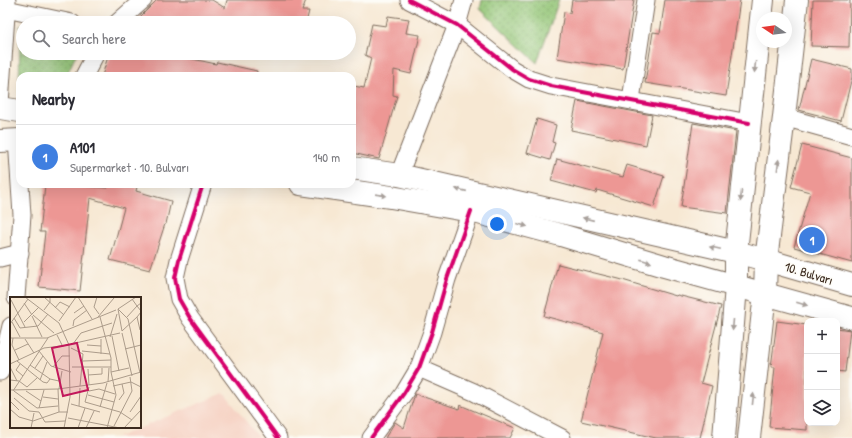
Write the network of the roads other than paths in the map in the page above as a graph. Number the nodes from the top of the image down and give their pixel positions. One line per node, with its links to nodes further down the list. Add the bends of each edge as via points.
1 (143, 0): 9 (street)
2 (409, 0): 10 (street)
3 (464, 0): 10 (street)
4 (646, 0): 14 (street)
5 (762, 0): 19 (main road, one-way to 19)
6 (797, 0): 18 (main road)
7 (7, 5): 8 (street); 13 (street)
8 (47, 16)
9 (125, 16)
10 (457, 25): 14 (street, via 512,69 529,79 551,86); 24 (street)
11 (92, 60): 12 (street)
12 (86, 72)
13 (1, 76): 15 (street)
14 (631, 100): 19 (street)
15 (0, 104)
16 (0, 108): 17 (main road)
17 (16, 110)
18 (784, 117): 20 (street); 32 (main road, one-way to 18)
19 (749, 123): 29 (main road, one-way to 29)
20 (852, 136)
21 (12, 140): 23 (street)
22 (356, 169): 24 (main road, 10. Bulvarı)
23 (16, 170)
24 (399, 175): 29 (main road, 10. Bulvarı, one-way to 24)
25 (18, 188): 30 (street, via 22,215)
26 (202, 188): 41 (street, via 175,278 179,299 190,318)
27 (328, 188): 28 (main road, one-way to 28)
28 (471, 211): 34 (main road, one-way to 34); 39 (street)
29 (736, 252): 32 (main road, 10. Bulvarı); 34 (main road)
30 (20, 253): 31 (street); 36 (street)
31 (0, 258)
32 (766, 260): 33 (main road, 10. Bulvarı); 35 (main road)
33 (852, 285)
34 (736, 286): 35 (main road); 44 (main road, one-way to 44)
35 (765, 293): 37 (main road, one-way to 37); 45 (main road, one-way to 35)
36 (16, 297)
37 (852, 318)
38 (10, 330): 40 (street)
39 (419, 368): 42 (street, via 404,394); 43 (street, via 474,392)
40 (0, 372)
41 (278, 438)
42 (371, 438)
43 (562, 438)
44 (724, 438)
45 (749, 438)

